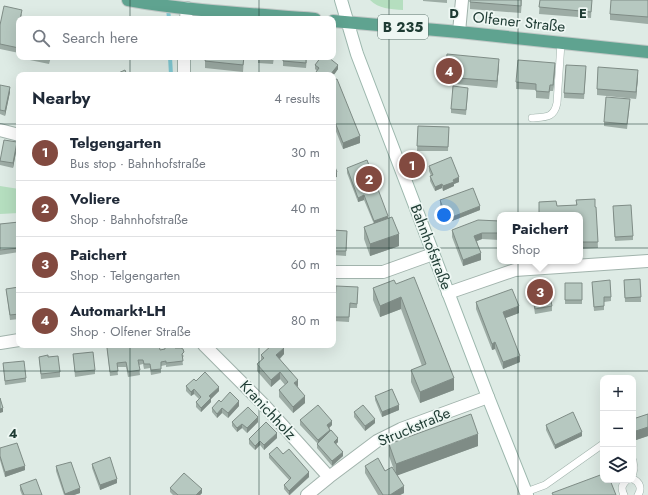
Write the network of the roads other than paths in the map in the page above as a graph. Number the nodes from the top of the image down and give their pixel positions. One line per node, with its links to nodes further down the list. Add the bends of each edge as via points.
1 (128, 0): 4 (main road, via 167,6)
2 (341, 0): 7 (street, Bahnhofstraße)
3 (462, 0): 8 (street, Olfener Straße)
4 (187, 13): 5 (main road)
5 (251, 16)
6 (336, 21): 7 (main road, Olfener Straße / B 235)
7 (348, 22): 8 (main road, Olfener Straße / B 235); 16 (street, Bahnhofstraße)
8 (459, 32): 9 (main road, Olfener Straße / B 235)
9 (561, 43): 10 (main road, Olfener Straße / B 235); 13 (lane, via 555,111 551,115)
10 (648, 52)
11 (184, 60): 12 (street)
12 (184, 72)
13 (532, 118)
14 (0, 130): 15 (street)
15 (16, 134)
16 (433, 254): 18 (street, via 383,272); 19 (street, Bahnhofstraße)
17 (648, 261): 19 (street, via 515,270)
18 (336, 272)
19 (448, 293): 23 (street, Bahnhofstraße)
20 (16, 340): 21 (street)
21 (0, 343)
22 (207, 348): 25 (street, Kranichholz, via 265,406)
23 (488, 397): 25 (street, Struckstraße, via 401,429 377,441); 28 (street, Bahnhofstraße)
24 (600, 446): 28 (lane, via 545,485)
25 (329, 477): 29 (street, Struckstraße)
26 (636, 480): 31 (lane, via 640,485)
27 (623, 483): 30 (lane, via 621,489)
28 (527, 494)
29 (307, 495)
30 (624, 495)
31 (638, 495)

